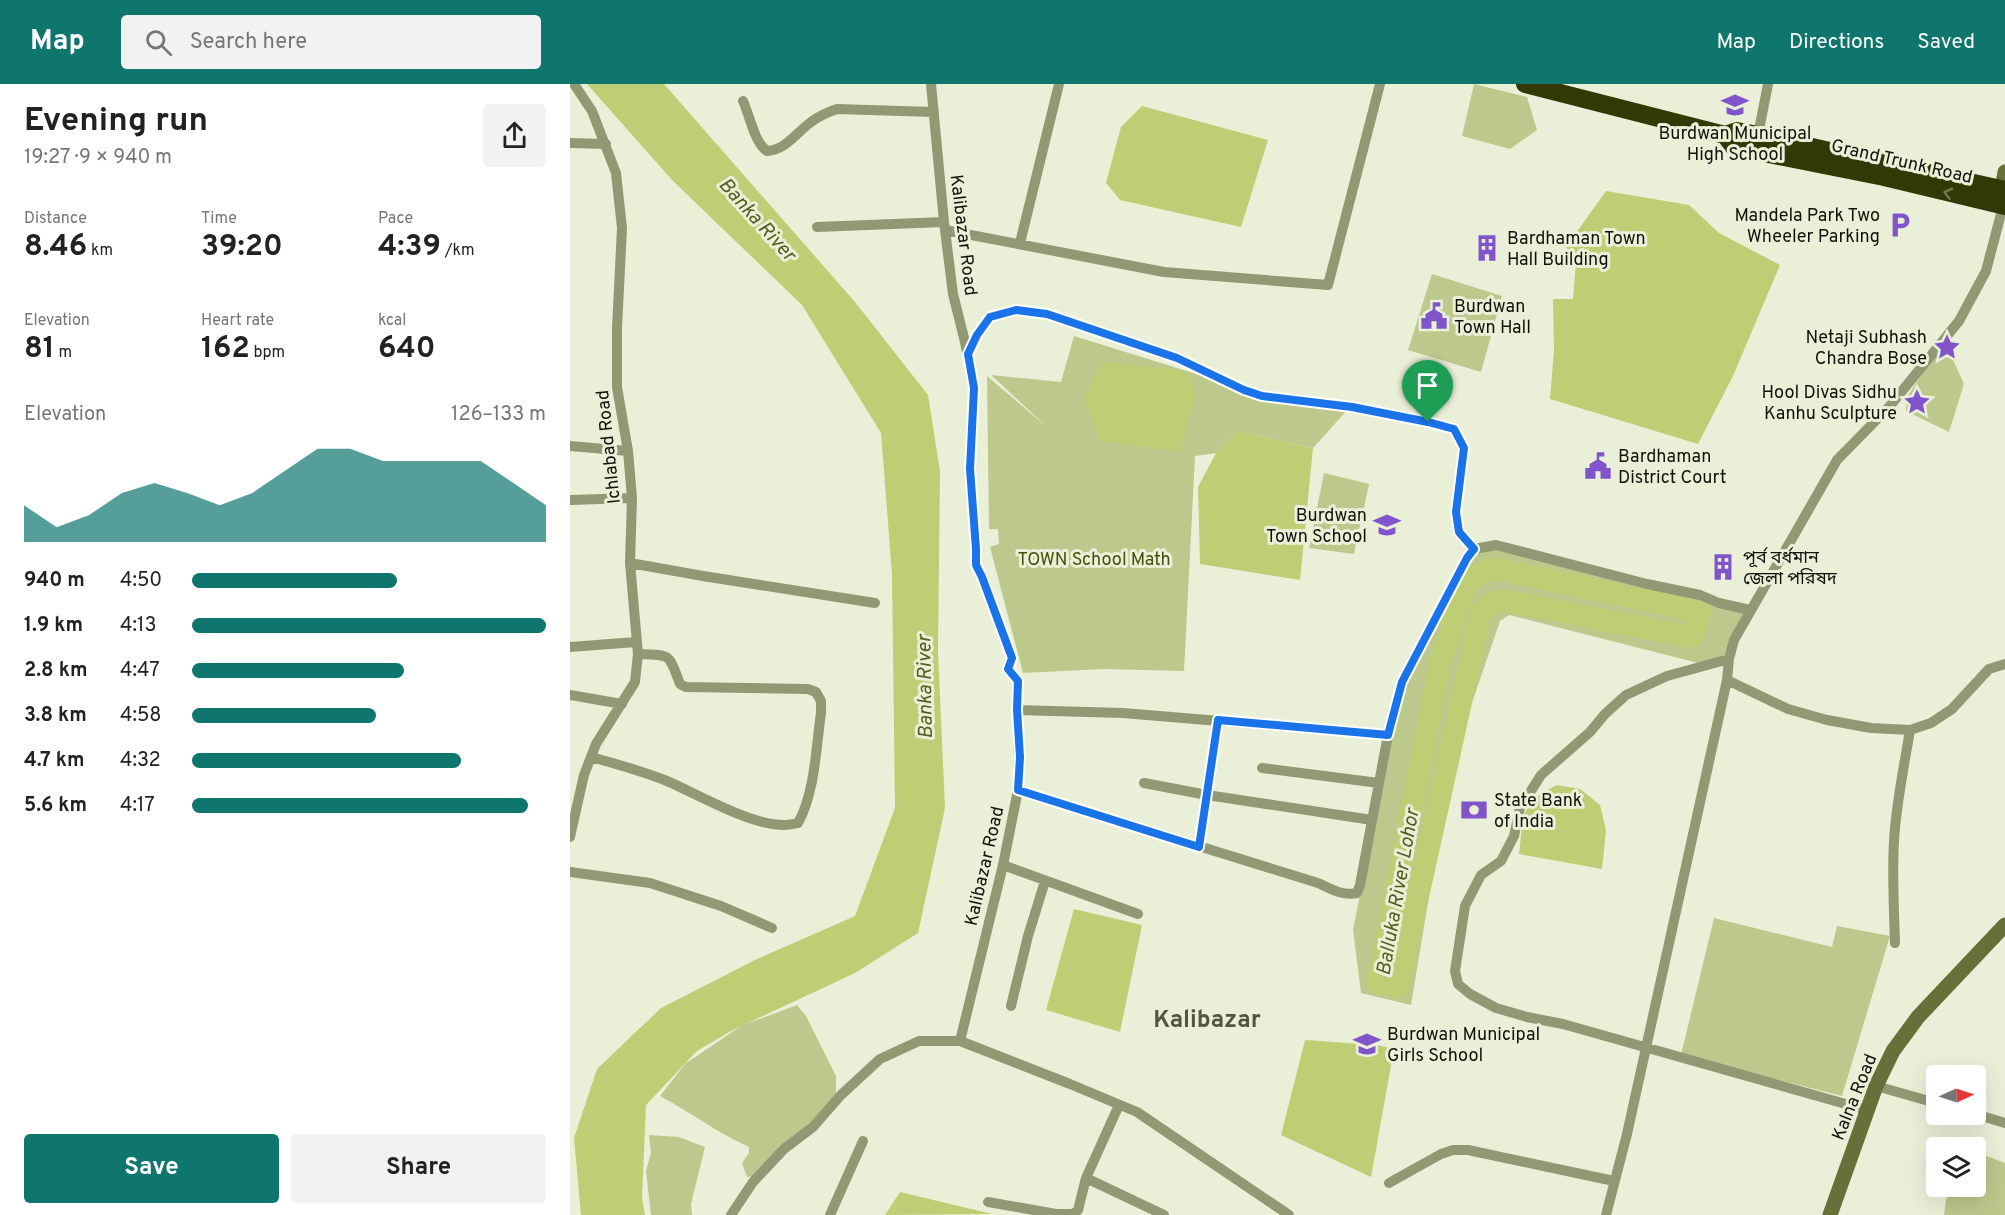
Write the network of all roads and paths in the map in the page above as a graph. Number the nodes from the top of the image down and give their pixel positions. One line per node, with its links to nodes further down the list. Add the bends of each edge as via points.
1 (574, 84): 12 (street, Ichlabad Road, via 592,111)
2 (931, 84): 8 (street, Kalibazar Road)
3 (1059, 84): 16 (street)
4 (1380, 84): 16 (street, via 1328,285 1164,272)
5 (1525, 84): 9 (highway, Grand Trunk Road)
6 (1768, 84): 10 (street)
7 (743, 101): 8 (street, via 756,138 767,151 776,150 810,122 837,109)
8 (934, 112): 14 (street, Kalibazar Road)
9 (1725, 135): 10 (highway, Grand Trunk Road, via 1737,131); 13 (highway, Grand Trunk Road, one-way to 9, via 1884,177 1734,147)
10 (1758, 135): 13 (highway, Grand Trunk Road)
11 (570, 142): 12 (street)
12 (606, 144): 19 (street, Ichlabad Road, via 616,173 622,228 617,387)
13 (2003, 195): 25 (street, via 1986,271 1959,321 1889,407 1837,460)
14 (944, 226): 15 (street); 16 (street); 17 (street, Kalibazar Road, via 953,294)
15 (817, 227)
16 (1020, 243)
17 (968, 354): 22 (street, via 990,317 1016,310 1047,314 1177,358 1262,396 1352,407 1454,429 1464,448 1456,512 1459,532); 34 (street, Kalibazar Road, via 974,388 970,469 976,565 1012,658 1008,669 1018,681)
18 (570, 446): 19 (street)
19 (628, 451): 20 (street, Ichlabad Road)
20 (632, 498): 21 (street); 23 (street, Ichlabad Road)
21 (570, 500)
22 (1474, 549): 25 (street, via 1496,545); 37 (street, via 1402,682)
23 (630, 563): 24 (street); 26 (street, Ichlabad Road)
24 (875, 603)
25 (1750, 610): 29 (street)
26 (636, 642): 27 (street); 28 (street, Ichlabad Road)
27 (570, 647)
28 (638, 654): 33 (street, Ichlabad Road, via 635,682); 38 (street, via 669,657 680,684 686,687 816,692 821,713 804,813 798,824 775,826 633,768)
29 (1729, 659): 31 (street); 56 (street, via 1667,676 1626,695 1605,714 1541,775 1520,808 1514,836 1501,861 1481,875 1465,906 1455,971 1458,984 1470,994 1496,1008)
30 (2005, 664): 36 (street, via 1989,669 1952,709 1931,723)
31 (1727, 680): 36 (street, via 1788,709 1827,720); 56 (street)
32 (570, 695): 33 (street)
33 (622, 704): 38 (street, Ichlabad Road)
34 (1017, 710): 35 (street); 42 (street, Kalibazar Road)
35 (1218, 720): 37 (street); 43 (street)
36 (1910, 730): 53 (street, via 1894,839)
37 (1388, 735): 41 (street)
38 (591, 757): 45 (street, Ichlabad Road)
39 (1262, 768): 41 (street)
40 (1144, 783): 43 (street)
41 (1379, 783): 44 (street)
42 (1018, 790): 46 (street); 47 (street, Kalibazar Road)
43 (1207, 795): 44 (street); 46 (street)
44 (1372, 820): 46 (street, via 1360,885 1352,894)
45 (570, 837)
46 (1199, 847)
47 (1003, 866): 49 (street); 55 (street, Kalibazar Road)
48 (570, 872): 52 (street, via 650,883)
49 (1045, 881): 50 (street); 54 (street)
50 (1138, 914)
51 (2005, 925): 57 (street, Kalna Road, via 1918,1017 1893,1051)
52 (772, 927)
53 (1895, 943)
54 (1011, 1005)
55 (960, 1041): 59 (street); 68 (street, via 919,1041 880,1059 813,1126 784,1149 753,1182)
56 (1646, 1048): 60 (street); 65 (street)
57 (1876, 1086): 58 (street); 60 (street, Kalna Road)
58 (1926, 1100)
59 (1119, 1105): 64 (street); 71 (street, via 1137,1113)
60 (1867, 1110): 73 (street, Kalna Road)
61 (1986, 1117): 62 (street)
62 (2005, 1123)
63 (863, 1141): 69 (street)
64 (1086, 1178): 67 (street, via 1073,1214); 70 (street)
65 (1614, 1181): 66 (street, via 1453,1150); 72 (street)
66 (1389, 1183)
67 (988, 1202)
68 (731, 1215)
69 (830, 1215)
70 (1164, 1215)
71 (1289, 1215)
72 (1606, 1215)
73 (1830, 1215)

